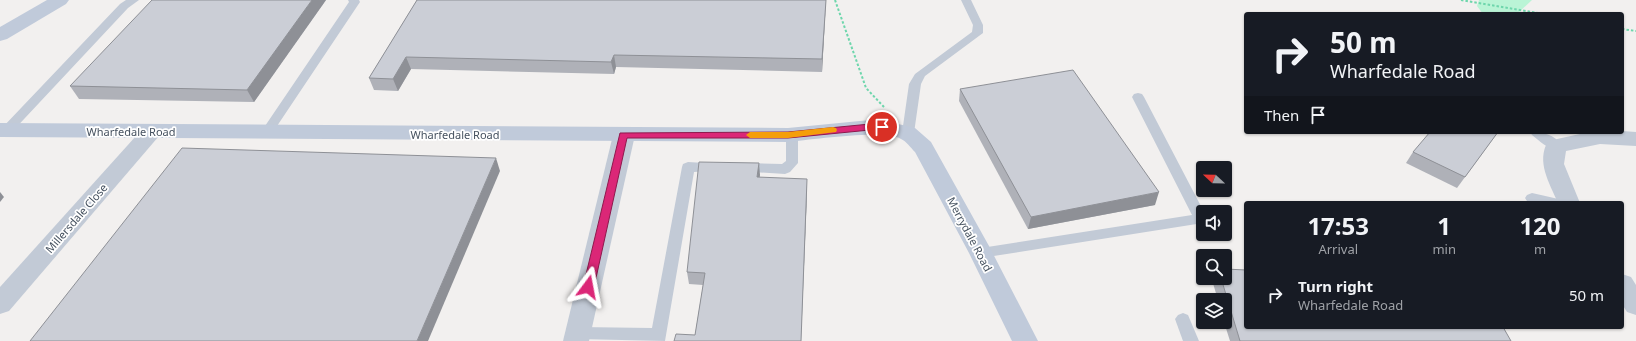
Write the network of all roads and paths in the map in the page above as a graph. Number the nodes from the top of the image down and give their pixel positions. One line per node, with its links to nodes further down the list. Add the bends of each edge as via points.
1 (60, 0): 10 (street)
2 (134, 0): 12 (lane, via 124,6)
3 (353, 0): 14 (lane, via 355,2)
4 (835, 0): 15 (path, via 866,88)
5 (966, 0): 15 (lane, via 978,25 977,33 921,74 916,84)
6 (1461, 0): 7 (path)
7 (1532, 12)
8 (1624, 29): 9 (path)
9 (1636, 32)
10 (0, 35)
11 (1138, 97): 24 (lane, via 1201,219)
12 (3, 130): 13 (street, Wharfedale Road)
13 (152, 131): 14 (street, Wharfedale Road); 26 (street, Millersdale Close)
14 (267, 132): 18 (street, Wharfedale Road)
15 (908, 133): 16 (street, Wharfedale Road, via 870,127); 24 (street, Merrydale Road, via 923,147)
16 (792, 134): 18 (street, Wharfedale Road); 30 (lane, via 792,163 785,169 688,167)
17 (1539, 134): 20 (lane)
18 (624, 135): 29 (street)
19 (1636, 139): 20 (street, via 1600,137)
20 (1556, 146): 23 (street, via 1552,164)
21 (1532, 198): 22 (lane)
22 (1548, 201)
23 (1568, 201)
24 (981, 253): 31 (street, Merrydale Road)
25 (1624, 287): 27 (street)
26 (0, 304)
27 (1636, 305)
28 (1183, 319): 32 (lane)
29 (577, 337): 30 (lane)
30 (657, 338)
31 (1025, 341)
32 (1191, 341)

